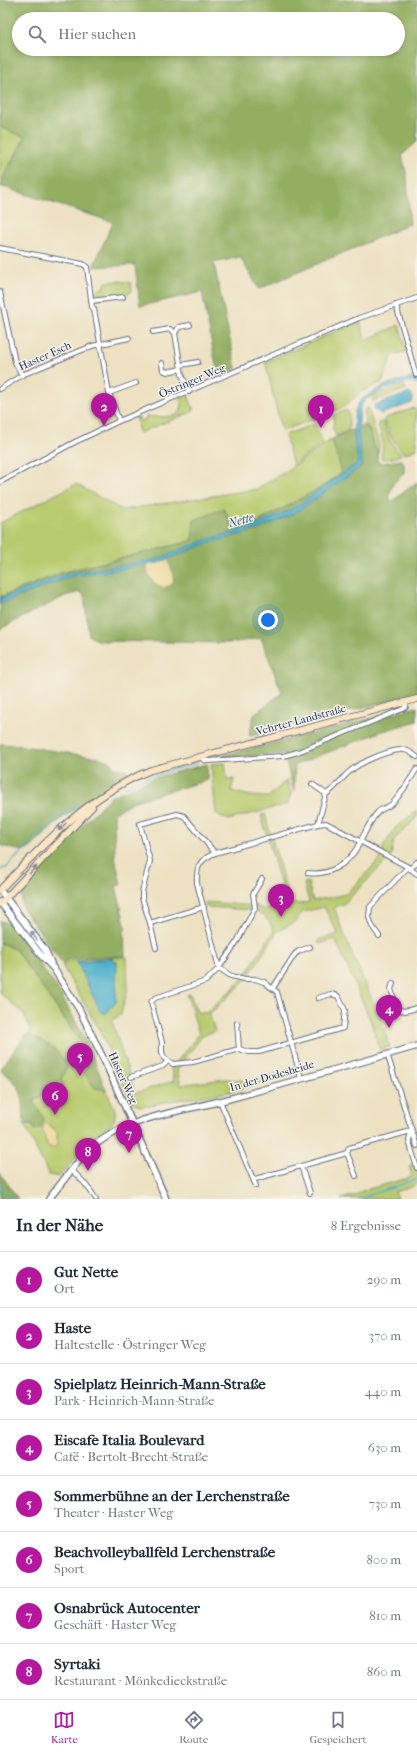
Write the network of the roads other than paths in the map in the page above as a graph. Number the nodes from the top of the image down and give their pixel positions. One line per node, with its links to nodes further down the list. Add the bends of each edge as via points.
1 (0, 248): 5 (street, via 83,264 87,267)
2 (0, 292): 16 (street, via 15,362)
3 (123, 297): 5 (street)
4 (417, 298): 6 (street, Östringer Weg)
5 (90, 301): 11 (street, via 94,309)
6 (396, 305): 15 (street); 19 (street, Östringer Weg, via 359,318)
7 (190, 325): 9 (street, via 179,327)
8 (153, 332): 9 (street, via 170,329)
9 (175, 333): 14 (street)
10 (129, 338): 11 (street, Haster Esch)
11 (99, 344): 16 (street, Haster Esch); 20 (street)
12 (198, 362): 14 (street)
13 (162, 363): 14 (street, via 163,370 167,372)
14 (181, 367): 19 (street)
15 (416, 375)
16 (22, 376): 18 (street, Haster Esch)
17 (136, 383): 20 (street)
18 (0, 389)
19 (188, 392): 21 (street, Östringer Weg)
20 (109, 393): 21 (street)
21 (119, 421): 22 (street, Östringer Weg)
22 (0, 482)
23 (417, 699): 24 (main road, Vehrter Landstraße)
24 (406, 702): 25 (main road, Vehrter Landstraße); 25 (street, Vehrter Landstraße, via 406,707 384,718 321,744 283,756 208,761)
25 (201, 757): 30 (main road, Vehrter Landstraße, via 138,775)
26 (417, 757): 29 (street, via 401,749 365,761 350,771)
27 (417, 769): 32 (street, via 398,798 376,815)
28 (312, 784): 29 (street)
29 (326, 794): 31 (street)
30 (100, 799): 39 (main road, Vehrter Landstraße, one-way to 39, via 63,825); 40 (main road, Vehrter Landstraße, one-way to 30)
31 (318, 824): 32 (street, via 334,826); 33 (street)
32 (361, 842): 35 (street); 36 (street, via 337,869)
33 (215, 853): 42 (street, via 207,856 196,872); 43 (street, via 184,816 177,814 140,824 150,861 142,892)
34 (417, 862): 35 (street)
35 (409, 868): 37 (street); 44 (street, via 370,907 369,917)
36 (308, 873)
37 (417, 874)
38 (262, 879): 47 (street, via 252,894 255,908)
39 (0, 890): 40 (street, Haster Weg)
40 (6, 898): 41 (main road, Vehrter Landstraße); 48 (street, Haster Weg, one-way to 40, via 45,950)
41 (0, 903): 48 (street, Haster Weg)
42 (204, 907): 43 (street); 47 (street)
43 (150, 923): 46 (street)
44 (379, 936)
45 (310, 947): 50 (street, via 295,954)
46 (156, 948)
47 (219, 968): 50 (street, via 231,976 255,979); 58 (street, via 206,981 155,998 151,1002 162,1042 162,1052)
48 (54, 969): 62 (street, Haster Weg, via 85,1020)
49 (393, 983): 52 (street, via 391,989 397,1009 405,1011)
50 (273, 988): 54 (street, via 278,992)
51 (318, 998): 54 (street, via 331,994 338,996 345,1010 343,1028)
52 (417, 1008)
53 (237, 1022): 56 (street)
54 (292, 1044): 56 (street, via 259,1052); 60 (street)
55 (417, 1046): 57 (street, In der Dodesheide)
56 (239, 1049): 58 (street, via 192,1062 178,1064)
57 (387, 1054): 60 (street, In der Dodesheide); 63 (street)
58 (168, 1061): 59 (street, via 163,1066)
59 (131, 1077)
60 (301, 1078): 61 (street, In der Dodesheide)
61 (220, 1101): 62 (street, In der Dodesheide); 70 (street)
62 (132, 1123): 68 (street, In der Dodesheide, via 96,1144); 75 (street, Haster Weg)
63 (411, 1131): 64 (street); 65 (street, via 349,1148); 67 (street, via 408,1141)
64 (417, 1146)
65 (347, 1153): 66 (street); 69 (street)
66 (301, 1166): 70 (street); 72 (street)
67 (417, 1168)
68 (72, 1171): 73 (street, In der Dodesheide); 74 (street, via 79,1176)
69 (356, 1176)
70 (255, 1180): 71 (street)
71 (256, 1186)
72 (310, 1193)
73 (49, 1199)
74 (96, 1199)
75 (166, 1199)

